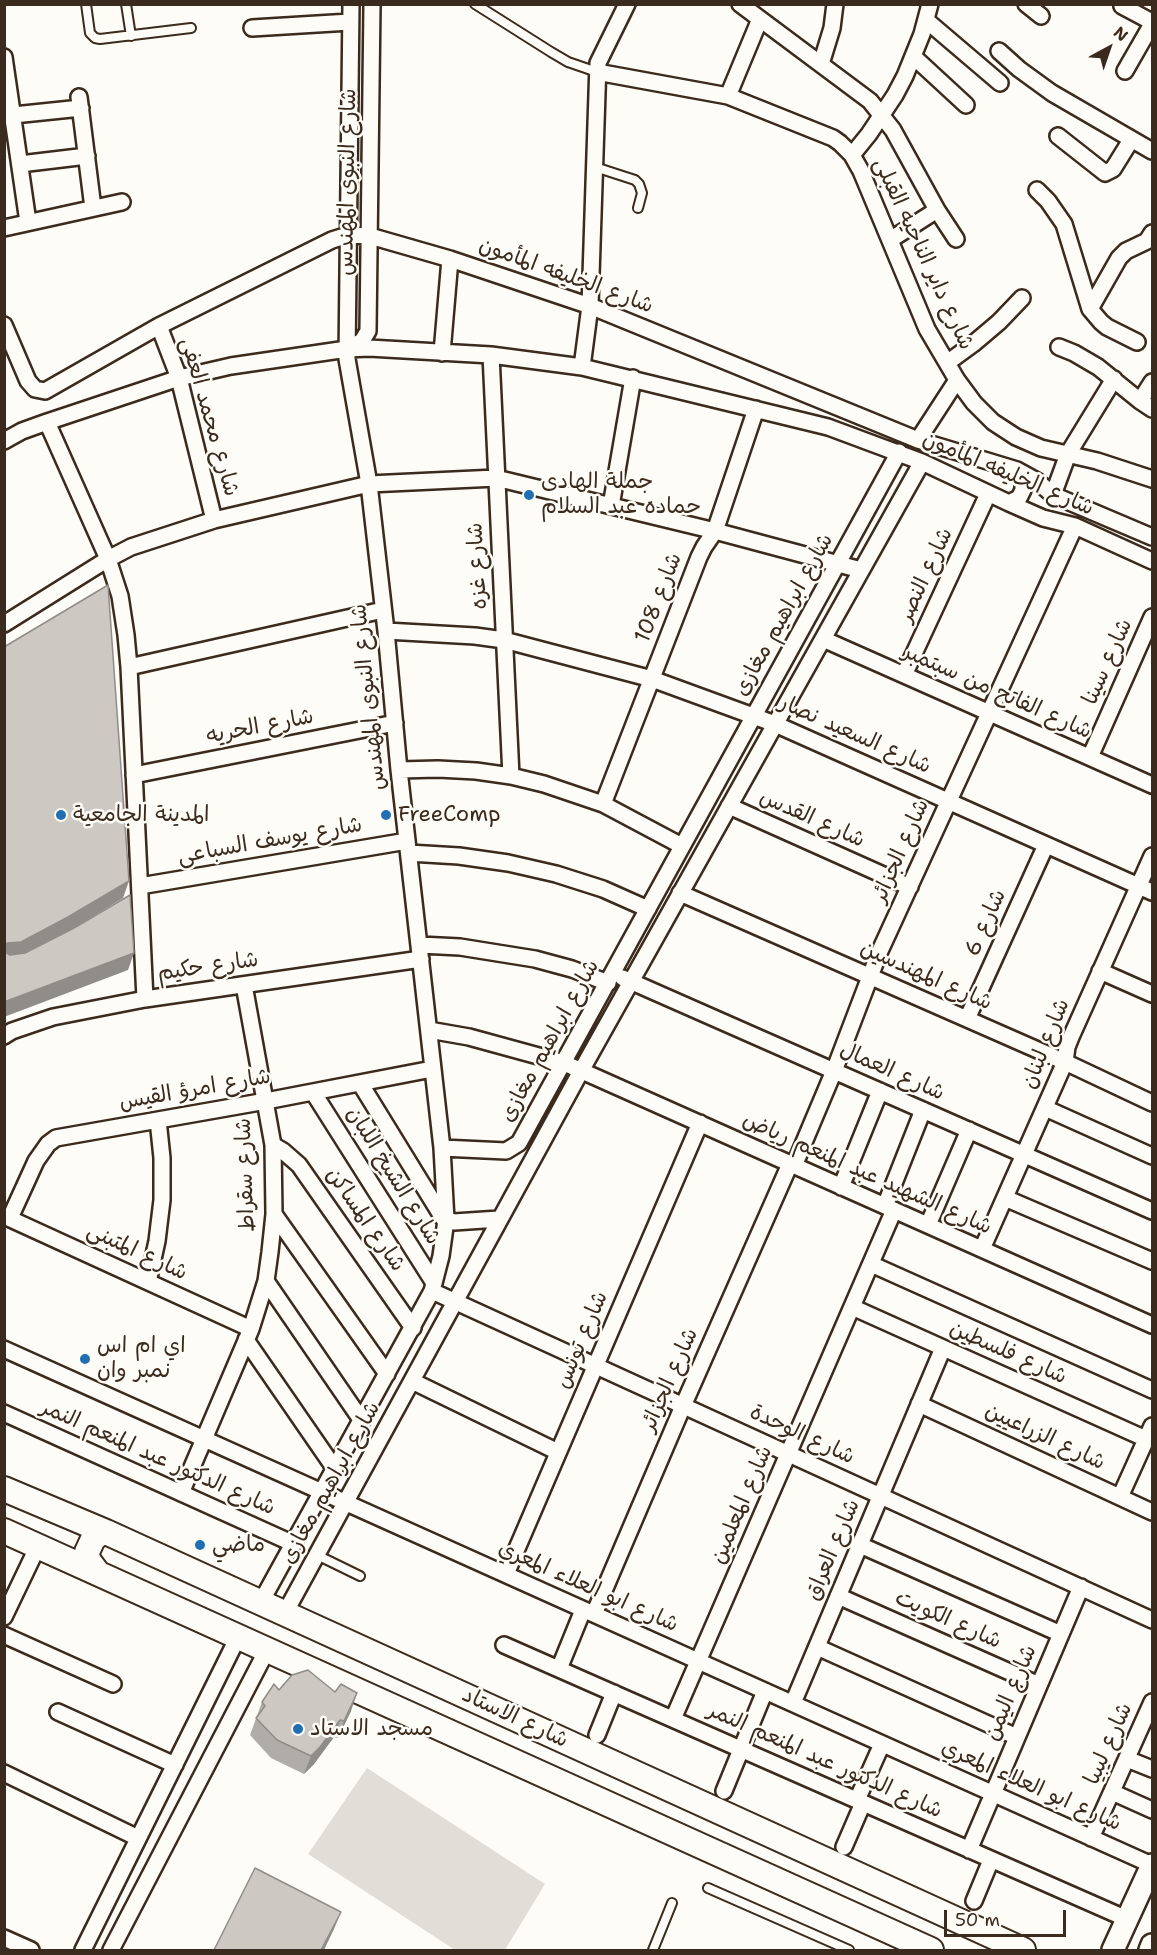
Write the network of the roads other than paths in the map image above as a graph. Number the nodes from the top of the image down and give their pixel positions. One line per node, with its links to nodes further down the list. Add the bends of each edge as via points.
1 (86, 4): 18 (lane, via 90,33 95,38)
2 (126, 4): 18 (lane)
3 (351, 4): 14 (street, شارع النبوى المهندس)
4 (372, 4): 46 (street, شارع النبوى المهندس)
5 (475, 4): 25 (lane, via 568,62)
6 (627, 4): 25 (street)
7 (740, 4): 13 (street)
8 (835, 4): 23 (street)
9 (1026, 4): 12 (street)
10 (1122, 6): 15 (street)
11 (928, 12): 22 (street); 26 (street)
12 (1041, 16)
13 (760, 19): 23 (street); 27 (street)
14 (350, 22): 17 (street); 45 (street, شارع النبوى المهندس)
15 (1152, 23): 19 (street)
16 (191, 28): 18 (lane)
17 (252, 28)
18 (131, 36)
19 (1148, 42): 24 (street)
20 (999, 51): 32 (street, via 1052,93)
21 (4, 57): 30 (street)
22 (914, 57): 28 (street); 29 (street)
23 (821, 64): 29 (street, via 857,90)
24 (1125, 71)
25 (597, 72): 27 (street, شارع داير الناحيه القبلى); 37 (street)
26 (1000, 83)
27 (728, 96): 34 (street, شارع داير الناحيه القبلى, via 833,138)
28 (966, 105)
29 (881, 114): 34 (street); 42 (street)
30 (9, 116): 35 (street, via 80,103); 36 (street)
31 (1058, 136): 32 (street, via 1105,173 1113,169)
32 (1131, 140): 33 (street)
33 (1152, 151)
34 (852, 155): 48 (street, شارع داير الناحيه القبلى)
35 (87, 156): 36 (street); 40 (street)
36 (20, 164): 43 (street)
37 (595, 167): 41 (lane, via 635,180 642,193); 52 (street)
38 (1037, 190): 53 (street, via 1064,224)
39 (122, 202): 40 (street)
40 (93, 208): 43 (street)
41 (638, 208)
42 (937, 210): 47 (street); 48 (street)
43 (28, 222): 44 (street)
44 (4, 228)
45 (348, 235): 46 (street, شارع الخليفه المأمون); 55 (street, شارع الخليفه المأمون); 58 (street, شارع النبوى المهندس)
46 (370, 236): 50 (street, شارع الخليفه المأمون); 58 (street, شارع النبوى المهندس, via 368,331 357,345)
47 (956, 239)
48 (890, 240): 61 (street, شارع داير الناحيه القبلى, via 927,329)
49 (1149, 242): 53 (street, via 1119,258)
50 (450, 259): 52 (street, شارع الخليفه المأمون); 59 (street)
51 (1022, 298): 61 (street, via 974,344)
52 (590, 306): 62 (street); 71 (street, شارع الخليفه المأمون)
53 (1090, 309): 56 (street, via 1107,327)
54 (4, 325): 55 (street, شارع الخليفه المأمون, via 28,381 35,389 45,391)
55 (159, 326): 63 (street, شارع محمد العفى)
56 (1137, 342)
57 (1059, 347): 65 (street, via 1088,360)
58 (347, 349): 59 (street, شارع الخليفه المأمون); 63 (street, شارع الخليفه المأمون); 79 (street, شارع النبوى المهندس)
59 (442, 353): 60 (street, شارع الخليفه المأمون)
60 (491, 355): 62 (street, شارع الخليفه المأمون); 77 (street, شارع غزه)
61 (947, 363): 66 (street, شارع داير الناحيه القبلى)
62 (582, 367): 64 (street, شارع الخليفه المأمون)
63 (179, 378): 70 (street, شارع الخليفه المأمون); 84 (street, شارع محمد العفى)
64 (633, 378): 69 (street, شارع الخليفه المأمون); 83 (street)
65 (1114, 379): 68 (street); 74 (street)
66 (957, 381): 71 (street); 74 (street, شارع داير الناحيه القبلى, via 974,403 1016,437)
67 (1152, 382): 68 (street)
68 (1146, 405)
69 (756, 409): 73 (street, شارع الخليفه المأمون, via 828,428); 86 (street, شارع 108)
70 (47, 422): 72 (street, شارع الخليفه المأمون); 88 (street)
71 (918, 440): 76 (street, شارع الخليفه المأمون)
72 (4, 441)
73 (899, 453): 75 (street, شارع الخليفه المأمون); 90 (street, شارع ابراهيم مغازى)
74 (1068, 454): 78 (street, شارع داير الناحيه القبلى); 81 (street)
75 (922, 462): 80 (street, شارع الخليفه المأمون); 91 (street, شارع ابراهيم مغازى)
76 (1017, 470): 81 (street, شارع الخليفه المأمون); 82 (street, via 1023,490 1019,498)
77 (496, 478): 79 (street); 83 (street); 97 (street, شارع غزه)
78 (1152, 479)
79 (369, 484): 84 (street); 92 (street, شارع النبوى المهندس)
80 (988, 494): 82 (street, شارع الخليفه المأمون); 99 (street, شارع النصر)
81 (1053, 495): 87 (street, شارع الخليفه المأمون)
82 (1009, 503): 85 (street, شارع الخليفه المأمون, via 1042,518)
83 (611, 506): 86 (street)
84 (214, 520): 88 (street, via 130,547)
85 (1075, 526): 89 (street, شارع الخليفه المأمون); 101 (street, شارع الجزائر)
86 (715, 531): 90 (street); 100 (street, شارع 108, via 699,557)
87 (1152, 537)
88 (108, 559): 94 (street); 98 (street, via 120,596)
89 (1152, 561)
90 (838, 564): 91 (street); 102 (street, شارع ابراهيم مغازى)
91 (861, 570): 96 (street, شارع ابراهيم مغازى)
92 (383, 610): 95 (street, شارع النبوى المهندس); 98 (street)
93 (1152, 617): 105 (street, شارع سينا)
94 (7, 618)
95 (386, 631): 97 (street, شارع السعيد نصار); 103 (street, شارع النبوى المهندس)
96 (823, 639): 99 (street, شارع الفاتح من سبتمبر); 104 (street, شارع ابراهيم مغازى)
97 (504, 640): 100 (street, شارع السعيد نصار); 108 (street, شارع غزه)
98 (129, 666): 107 (street)
99 (904, 675): 101 (street, شارع الفاتح من سبتمبر)
100 (652, 679): 102 (street, شارع السعيد نصار); 111 (street, شارع 108)
101 (989, 713): 105 (street, شارع الفاتح من سبتمبر); 110 (street, شارع الجزائر)
102 (755, 715): 104 (street, شارع السعيد نصار); 114 (street, شارع ابراهيم مغازى)
103 (395, 723): 106 (street, شارع النبوى المهندس); 107 (street, شارع الحريه)
104 (775, 723): 110 (street, شارع السعيد نصار); 112 (street, شارع ابراهيم مغازى)
105 (1090, 757): 109 (street, شارع الفاتح من سبتمبر)
106 (399, 770): 108 (street, via 476,771); 115 (street, شارع النبوى المهندس)
107 (134, 775): 120 (street)
108 (511, 776): 111 (street)
109 (1152, 785)
110 (948, 801): 113 (street, شارع السعيد نصار); 117 (street, شارع الجزائر)
111 (603, 804): 114 (street)
112 (729, 806): 117 (street, شارع القدس); 119 (street, شارع ابراهيم مغازى)
113 (1046, 845): 118 (street, شارع السعيد نصار); 130 (street, شارع 6)
114 (682, 846): 121 (street, شارع ابراهيم مغازى)
115 (408, 847): 120 (street, شارع يوسف السباعى); 121 (street, via 508,862 556,874); 122 (street, شارع النبوى المهندس)
116 (1152, 856): 118 (street, شارع لبنان)
117 (910, 887): 124 (street, شارع الجزائر)
118 (1146, 889): 123 (street, شارع لبنان)
119 (680, 893): 124 (street, شارع المهندسين); 126 (street, شارع ابراهيم مغازى)
120 (137, 894): 129 (street)
121 (648, 909): 125 (street, شارع ابراهيم مغازى)
122 (421, 952): 125 (street, شارع العمال, via 460,947 535,959); 127 (street, شارع حكيم); 131 (street, شارع النبوى المهندس)
123 (1100, 971): 128 (street); 133 (street, شارع لبنان, via 1071,1036)
124 (871, 977): 130 (street, شارع المهندسين); 137 (street, شارع الجزائر)
125 (611, 978): 126 (street, شارع العمال); 134 (street, شارع ابراهيم مغازى)
126 (630, 981): 136 (street, شارع ابراهيم مغازى); 137 (street, شارع العمال)
127 (244, 985): 129 (street, شارع حكيم); 141 (street, شارع سقراط)
128 (1152, 994)
129 (146, 999): 132 (street, شارع حكيم, via 53,1017)
130 (967, 1019): 133 (street, شارع المهندسين)
131 (429, 1030): 134 (street, شارع الشهيد عبد المنعم رياض); 135 (street, شارع النبوى المهندس)
132 (4, 1036)
133 (1065, 1062): 142 (street, شارع المهندسين); 143 (street, شارع لبنان)
134 (564, 1063): 136 (street, شارع الشهيد عبد المنعم رياض); 149 (street, شارع ابراهيم مغازى, via 513,1148)
135 (432, 1069): 138 (street, شارع امرؤ القيس); 149 (street, شارع النبوى المهندس)
136 (580, 1071): 146 (street, شارع الشهيد عبد المنعم رياض); 159 (street, شارع ابراهيم مغازى)
137 (834, 1071): 139 (street, شارع العمال); 152 (street, شارع الجزائر)
138 (360, 1083): 140 (street, شارع امرؤ القيس); 160 (street)
139 (880, 1091): 144 (street, شارع العمال); 153 (street)
140 (313, 1092): 141 (street, شارع امرؤ القيس); 167 (street, شارع الشيخ اللبان)
141 (266, 1101): 145 (street, شارع امرؤ القيس); 148 (street, شارع سقراط)
142 (1152, 1103)
143 (1045, 1108): 150 (street, شارع لبنان); 151 (street)
144 (923, 1110): 147 (street, شارع العمال); 155 (street, شارع المعلمين)
145 (158, 1120): 158 (street, شارع امرؤ القيس, via 57,1138 36,1161); 166 (street, via 162,1200)
146 (700, 1124): 152 (street, شارع الشهيد عبد المنعم رياض); 175 (street, شارع تونس)
147 (969, 1130): 150 (street, شارع العمال); 161 (street)
148 (273, 1145): 157 (street, شارع سقراط); 171 (street, شارع المساكن, via 299,1165)
149 (442, 1148): 160 (street, شارع ابراهيم مغازى)
150 (1024, 1155): 154 (street, شارع لبنان); 156 (street, شارع العمال)
151 (1152, 1156)
152 (792, 1165): 153 (street, شارع الشهيد عبد المنعم رياض); 180 (street, شارع الجزائر)
153 (841, 1186): 155 (street, شارع الشهيد عبد المنعم رياض)
154 (1005, 1198): 162 (street, شارع لبنان); 163 (street)
155 (889, 1208): 161 (street, شارع الشهيد عبد المنعم رياض); 164 (street, شارع المعلمين)
156 (1152, 1211)
157 (274, 1214): 165 (street, شارع سقراط); 176 (street)
158 (7, 1217): 166 (street, شارع المتبنى)
159 (498, 1219): 160 (street); 168 (street, شارع ابراهيم مغازى)
160 (446, 1220): 167 (street, شارع ابراهيم مغازى)
161 (928, 1225): 162 (street, شارع الشهيد عبد المنعم رياض)
162 (982, 1250): 170 (street, شارع الشهيد عبد المنعم رياض)
163 (1152, 1262)
164 (871, 1264): 169 (street, شارع المعلمين); 178 (street)
165 (266, 1281): 172 (street, شارع سقراط); 182 (street)
166 (148, 1282): 172 (street, شارع المتبنى)
167 (433, 1287): 168 (street, شارع الوحدة); 171 (street, شارع ابراهيم مغازى)
168 (456, 1302): 175 (street, شارع الوحدة); 177 (street, شارع ابراهيم مغازى)
169 (852, 1307): 173 (street, شارع فلسطين); 186 (street, شارع المعلمين)
170 (1152, 1325)
171 (413, 1328): 176 (street, شارع ابراهيم مغازى)
172 (248, 1335): 184 (street, شارع سقراط); 187 (street)
173 (943, 1348): 179 (street, شارع العراق); 183 (street, شارع فلسطين)
174 (4, 1349): 184 (street, شارع ابو العلاء المعري)
175 (596, 1365): 180 (street, شارع الوحدة); 185 (street, شارع تونس)
176 (387, 1374): 182 (street, شارع ابراهيم مغازى)
177 (412, 1381): 185 (street); 193 (street, شارع ابراهيم مغازى)
178 (1152, 1390)
179 (919, 1404): 191 (street, شارع العراق); 192 (street, شارع الزراعيين)
180 (683, 1406): 186 (street, شارع الوحدة); 207 (street, شارع الجزائر)
181 (4, 1413): 190 (street, شارع الدكتور عبد المنعم النمر)
182 (362, 1420): 187 (street, شارع ابراهيم مغازى)
183 (1149, 1432): 192 (street)
184 (204, 1439): 189 (street, شارع ابو العلاء المعري); 190 (street, شارع سقراط)
185 (558, 1452): 202 (street, شارع تونس)
186 (789, 1454): 191 (street, شارع الوحدة); 217 (street, شارع المعلمين)
187 (335, 1469): 189 (street, شارع ابراهيم مغازى)
188 (4, 1489): 196 (main road, شارع الاستاد)
189 (322, 1492): 193 (street, شارع ابو العلاء المعري); 197 (street, شارع ابراهيم مغازى)
190 (181, 1493): 197 (street, شارع الدكتور عبد المنعم النمر)
191 (881, 1496): 198 (street, شارع العراق); 204 (street, شارع الوحدة)
192 (1120, 1497): 194 (street, شارع الزراعيين)
193 (346, 1503): 200 (street, شارع ابراهيم مغازى); 202 (street, شارع ابو العلاء المعري)
194 (1152, 1512)
195 (4, 1531): 199 (main road, شارع الاستاد)
196 (106, 1532): 201 (main road, via 93,1539 87,1552); 206 (main road, شارع الاستاد)
197 (294, 1544): 206 (street, شارع ابراهيم مغازى)
198 (860, 1545): 205 (street, شارع العراق); 211 (street)
199 (38, 1546): 201 (main road, شارع الاستاد); 209 (street)
200 (317, 1555): 203 (lane); 208 (street, شارع ابراهيم مغازى)
201 (97, 1572): 213 (main road, شارع الاستاد)
202 (506, 1574): 207 (street, شارع ابو العلاء المعري)
203 (360, 1576)
204 (1081, 1587): 210 (street, شارع الوحدة); 211 (street, شارع اليمن)
205 (838, 1596): 215 (street, شارع العراق); 220 (street, شارع الكويت)
206 (261, 1602): 208 (main road, شارع الاستاد)
207 (589, 1612): 217 (street, شارع ابو العلاء المعري); 218 (street, شارع الجزائر)
208 (285, 1613): 226 (main road, شارع الاستاد)
209 (4, 1617)
210 (1152, 1620)
211 (1061, 1634): 220 (street, شارع اليمن)
212 (4, 1635): 219 (street)
213 (238, 1637): 216 (main road, شارع الاستاد); 236 (street)
214 (504, 1645): 218 (street, شارع الدكتور عبد المنعم النمر)
215 (817, 1647): 224 (street, شارع العراق); 230 (street)
216 (267, 1650): 233 (main road, شارع الاستاد); 259 (street)
217 (699, 1661): 221 (street, شارع ابو العلاء المعري); 227 (street, شارع المعلمين)
218 (559, 1669): 222 (street, شارع الدكتور عبد المنعم النمر)
219 (113, 1684)
220 (1039, 1685): 230 (street, شارع اليمن)
221 (765, 1691): 224 (street, شارع ابو العلاء المعري); 232 (street)
222 (614, 1693): 227 (street, شارع الدكتور عبد المنعم النمر); 229 (street)
223 (1152, 1702): 228 (street, شارع ليبيا)
224 (793, 1703): 231 (street, شارع ابو العلاء المعري)
225 (58, 1712): 236 (street)
226 (503, 1712): 233 (main road, via 505,1734); 235 (main road, شارع الاستاد)
227 (673, 1719): 232 (street, شارع الدكتور عبد المنعم النمر)
228 (1149, 1721): 234 (street, شارع ليبيا)
229 (597, 1735)
230 (1017, 1737): 241 (street, شارع اليمن)
231 (882, 1744): 241 (street, شارع ابو العلاء المعري); 243 (street)
232 (741, 1749): 239 (street); 243 (street, شارع الدكتور عبد المنعم النمر)
233 (490, 1750): 242 (main road, شارع الاستاد)
234 (1127, 1759): 237 (street); 240 (street, شارع ليبيا)
235 (608, 1761): 242 (main road, via 593,1779 596,1795); 263 (main road, شارع الاستاد)
236 (175, 1765): 245 (street)
237 (1152, 1769)
238 (4, 1773): 245 (street)
239 (724, 1791)
240 (1112, 1792): 244 (street); 246 (street, شارع ليبيا)
241 (993, 1793): 246 (street, شارع ابو العلاء المعري); 248 (street, شارع اليمن)
242 (602, 1801): 262 (main road, شارع الاستاد)
243 (860, 1802): 247 (street); 248 (street, شارع الدكتور عبد المنعم النمر)
244 (1152, 1810)
245 (138, 1838): 258 (street)
246 (1091, 1838): 250 (street, شارع ابو العلاء المعري)
247 (844, 1847)
248 (969, 1850): 249 (street, شارع الدكتور عبد المنعم النمر)
249 (991, 1860): 252 (street); 254 (street, شارع الدكتور عبد المنعم النمر)
250 (1152, 1865): 254 (main road)
251 (708, 1888): 261 (lane)
252 (974, 1901)
253 (672, 1903): 260 (lane)
254 (1127, 1919): 264 (main road)
255 (4, 1938): 257 (street)
256 (1152, 1945): 265 (main road)
257 (31, 1950)
258 (83, 1950)
259 (111, 1950)
260 (653, 1950)
261 (849, 1950)
262 (931, 1950)
263 (1023, 1950)
264 (1113, 1950)
265 (1150, 1950)

